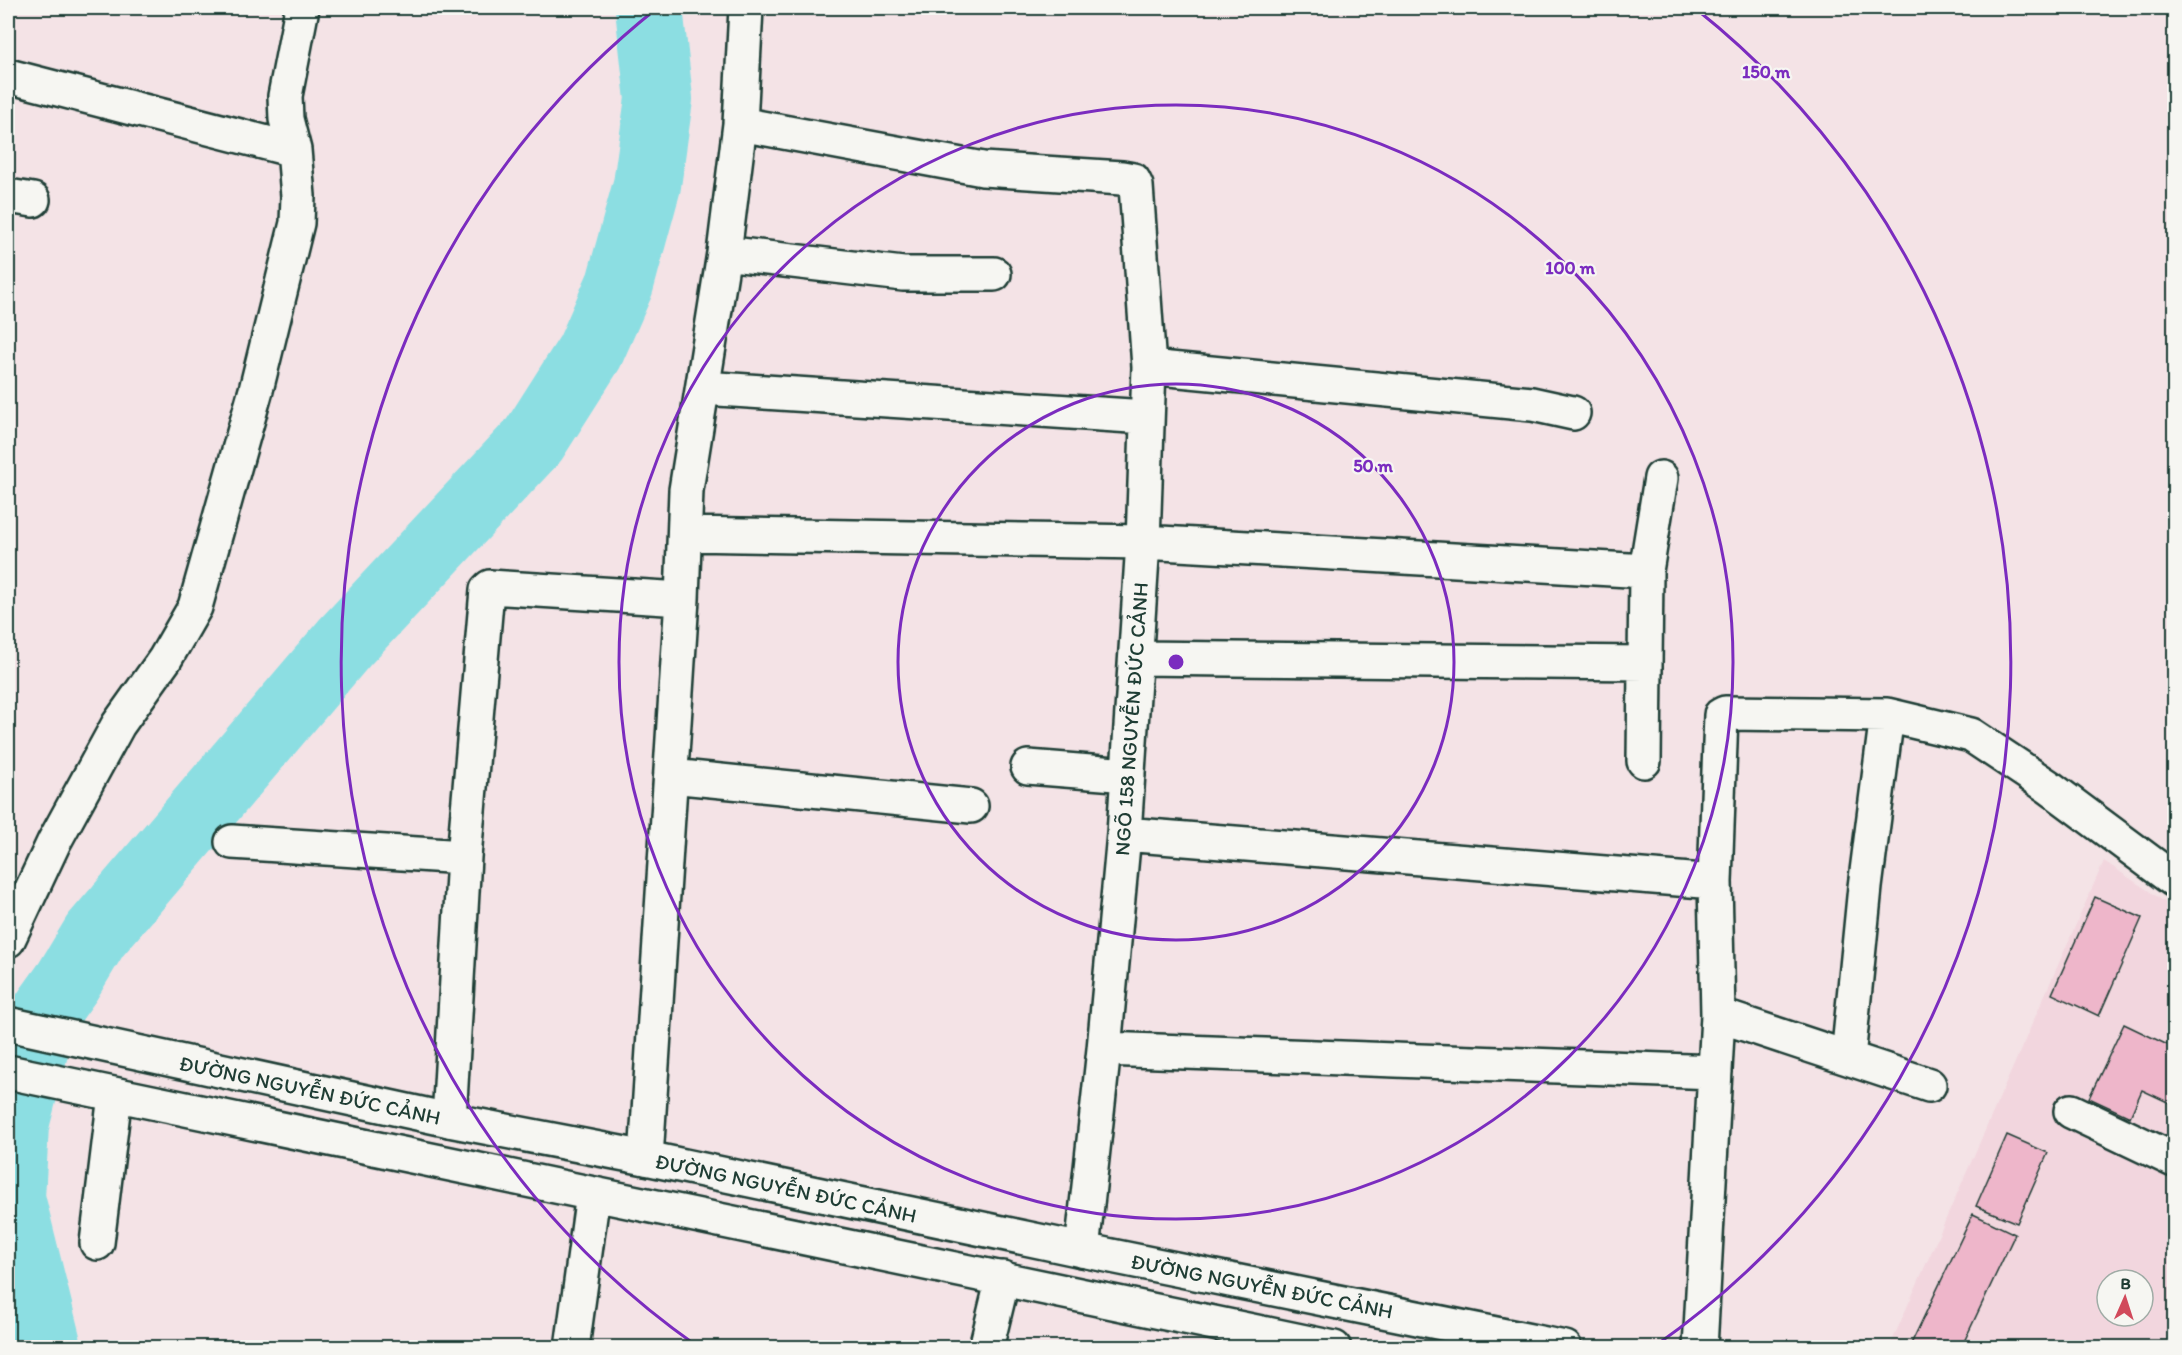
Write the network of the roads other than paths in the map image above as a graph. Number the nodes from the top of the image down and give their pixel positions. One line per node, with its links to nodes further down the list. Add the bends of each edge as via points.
1 (302, 8): 5 (main road, via 285,96)
2 (746, 8): 4 (main road)
3 (8, 76): 5 (main road)
4 (740, 124): 6 (main road); 8 (main road, NGÕ 158 NGUYỄN ĐỨC CẢNH, via 982,169 1133,180)
5 (294, 150): 30 (main road, via 297,224 256,390 195,607 165,659 118,725 54,842)
6 (724, 253): 7 (main road, via 903,274); 9 (main road)
7 (994, 274)
8 (1149, 368): 10 (main road, via 1532,404); 11 (main road, NGÕ 158 NGUYỄN ĐỨC CẢNH)
9 (703, 388): 11 (main road); 13 (main road, via 686,490)
10 (1573, 412)
11 (1146, 417): 14 (main road, NGÕ 158 NGUYỄN ĐỨC CẢNH)
12 (1661, 478): 15 (main road)
13 (685, 534): 14 (main road); 16 (main road)
14 (1143, 542): 15 (main road); 17 (main road, NGÕ 158 NGUYỄN ĐỨC CẢNH)
15 (1646, 571): 18 (main road)
16 (682, 599): 23 (main road); 27 (main road, via 490,587 487,590)
17 (1136, 658): 18 (main road); 22 (main road, NGÕ 158 NGUYỄN ĐỨC CẢNH)
18 (1645, 663): 20 (main road)
19 (1887, 715): 28 (main road, via 1971,735); 29 (main road, via 1721,715); 34 (main road)
20 (1644, 761)
21 (1028, 767): 22 (main road)
22 (1128, 775): 25 (main road, NGÕ 158 NGUYỄN ĐỨC CẢNH)
23 (671, 776): 24 (main road); 43 (main road)
24 (971, 806)
25 (1124, 834): 29 (main road); 33 (main road, NGÕ 158 NGUYỄN ĐỨC CẢNH)
26 (232, 842): 27 (main road)
27 (464, 857): 41 (main road)
28 (2175, 880)
29 (1715, 882): 31 (main road)
30 (8, 940)
31 (1718, 1015): 34 (main road); 36 (main road)
32 (8, 1024): 37 (main road, ĐƯỜNG NGUYỄN ĐỨC CẢNH)
33 (1104, 1049): 36 (main road); 47 (main road, NGÕ 158 NGUYỄN ĐỨC CẢNH)
34 (1848, 1058): 38 (main road)
35 (8, 1072): 39 (main road, ĐƯỜNG NGUYỄN ĐỨC CẢNH)
36 (1715, 1072): 53 (main road)
37 (278, 1083): 41 (main road, ĐƯỜNG NGUYỄN ĐỨC CẢNH); 42 (main road)
38 (1929, 1085)
39 (115, 1095): 42 (main road, ĐƯỜNG NGUYỄN ĐỨC CẢNH); 46 (main road)
40 (2071, 1111): 44 (main road)
41 (449, 1120): 43 (main road, ĐƯỜNG NGUYỄN ĐỨC CẢNH)
42 (272, 1128): 45 (main road, ĐƯỜNG NGUYỄN ĐỨC CẢNH)
43 (646, 1158): 47 (main road, ĐƯỜNG NGUYỄN ĐỨC CẢNH)
44 (2175, 1160)
45 (593, 1194): 48 (main road, ĐƯỜNG NGUYỄN ĐỨC CẢNH); 49 (main road)
46 (97, 1242)
47 (1082, 1250): 52 (main road, ĐƯỜNG NGUYỄN ĐỨC CẢNH)
48 (1003, 1278): 50 (main road); 51 (main road, ĐƯỜNG NGUYỄN ĐỨC CẢNH)
49 (572, 1347)
50 (986, 1347)
51 (1334, 1347)
52 (1565, 1347)
53 (1700, 1347)

